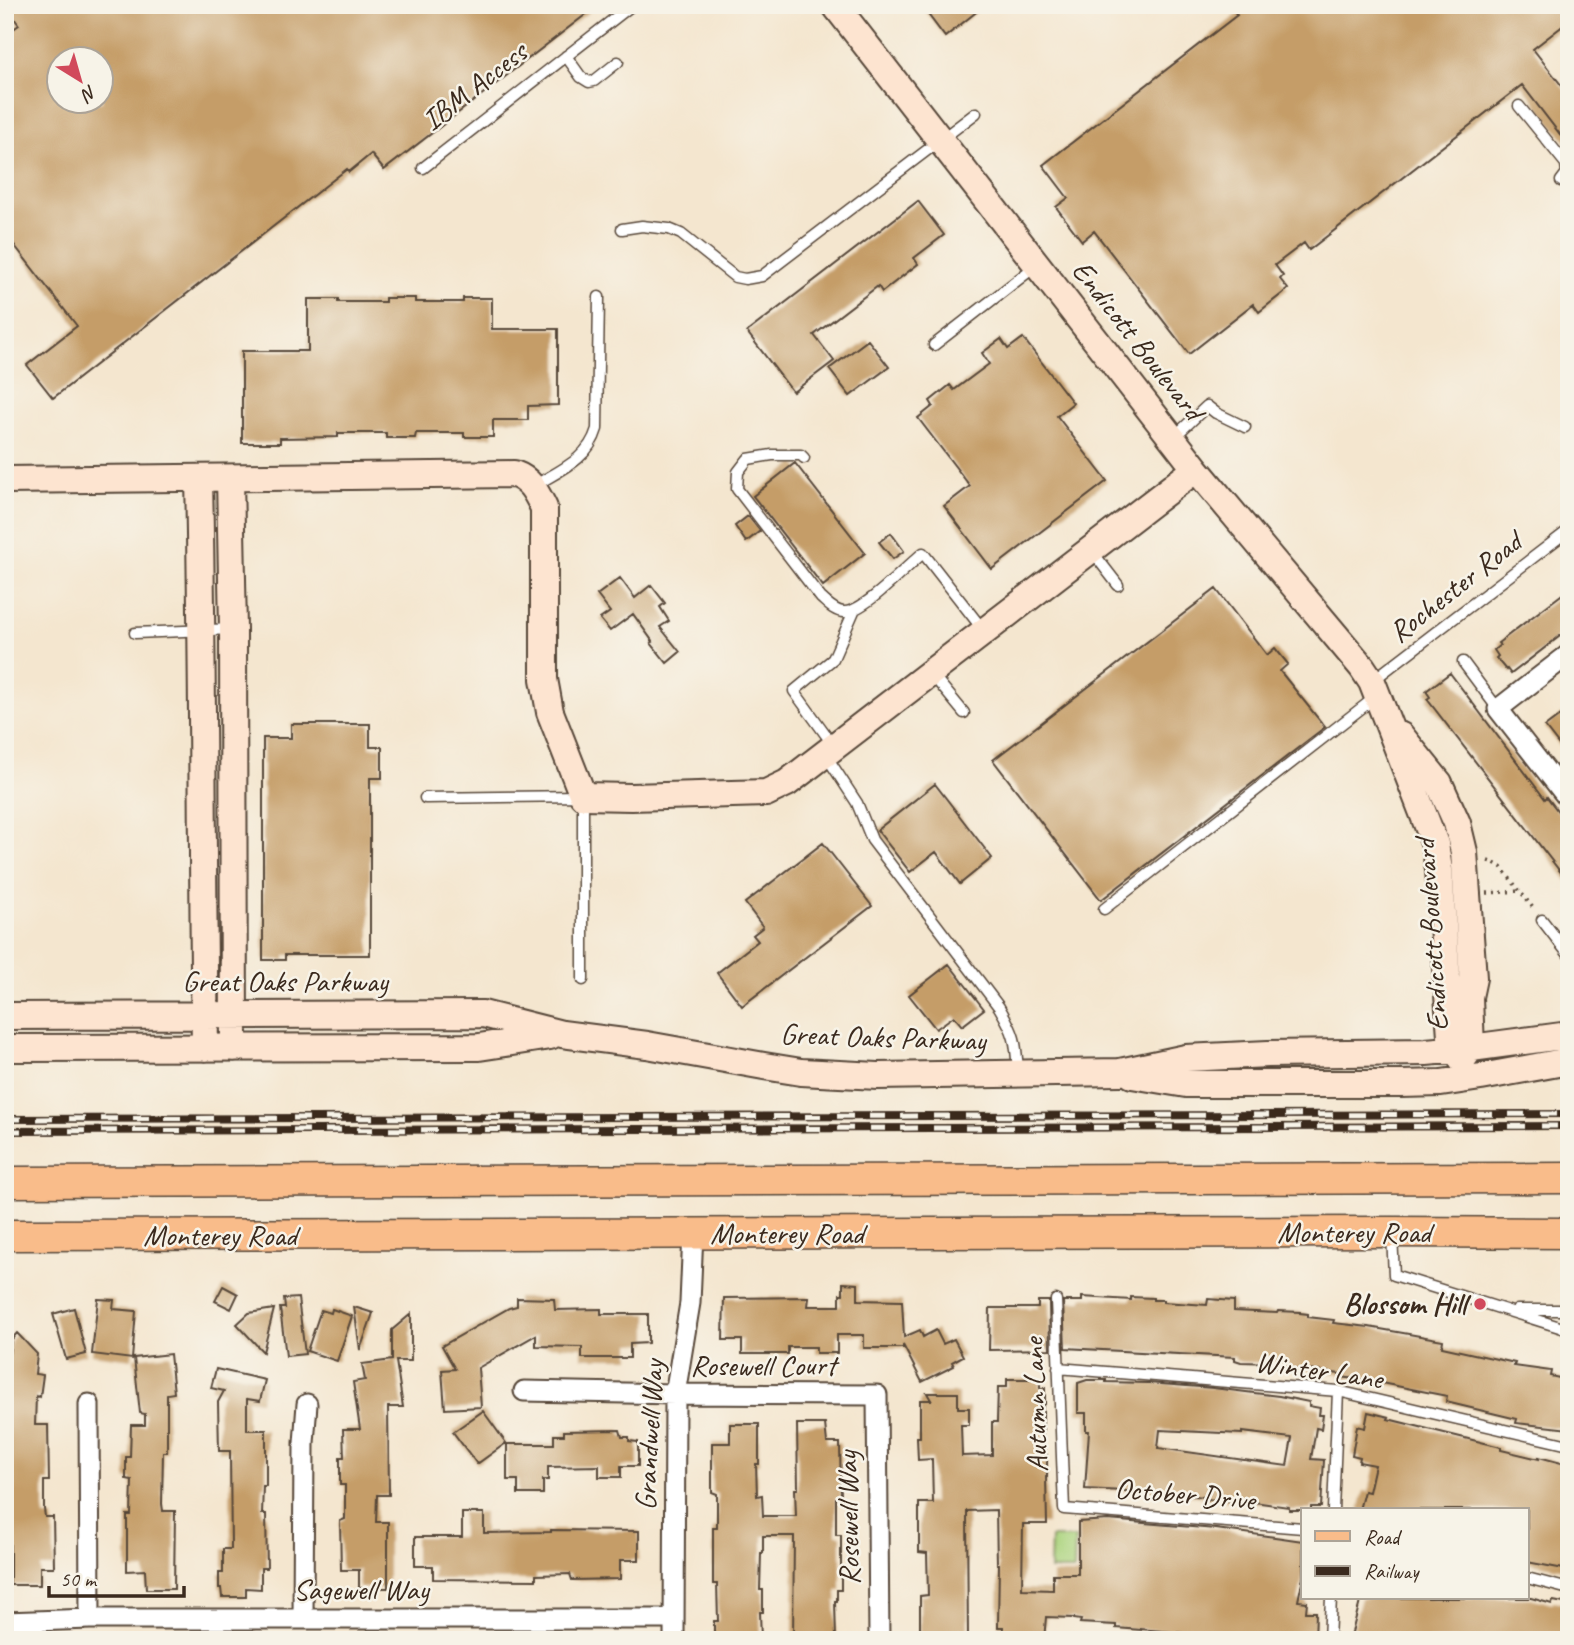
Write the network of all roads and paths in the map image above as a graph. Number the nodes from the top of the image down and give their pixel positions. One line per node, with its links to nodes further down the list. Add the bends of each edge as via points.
1 (632, 5): 3 (lane, IBM Access)
2 (835, 5): 7 (street, Endicott Boulevard)
3 (566, 56): 4 (lane, via 589,82); 8 (lane, IBM Access)
4 (618, 62)
5 (1519, 106): 9 (lane, via 1566,164)
6 (976, 113): 7 (lane)
7 (941, 141): 10 (lane, via 753,279 735,277 669,229); 11 (street, Endicott Boulevard)
8 (423, 168)
9 (1561, 181)
10 (622, 229)
11 (1038, 264): 13 (lane); 15 (street, Endicott Boulevard)
12 (599, 297): 21 (lane, via 597,429 585,453)
13 (934, 345)
14 (1245, 426): 15 (lane, via 1207,405)
15 (1173, 439): 17 (street, Endicott Boulevard)
16 (804, 458): 25 (lane, via 778,454 748,459 738,472 737,489 821,598 836,610)
17 (1196, 469): 23 (street); 33 (street, Endicott Boulevard, via 1362,667)
18 (199, 478): 19 (street); 20 (street); 27 (street)
19 (230, 478): 21 (street, via 514,474); 26 (street)
20 (6, 480)
21 (533, 486): 38 (street, via 544,508 544,679 550,712)
22 (1569, 530): 33 (lane, Rochester Road)
23 (1091, 550): 24 (lane); 28 (street)
24 (1118, 585)
25 (854, 611): 28 (lane, via 923,553); 36 (lane, via 833,659 794,691)
26 (233, 629): 27 (lane); 51 (street)
27 (202, 630): 29 (lane); 50 (street)
28 (984, 632): 32 (street)
29 (135, 633)
30 (1569, 654): 34 (street)
31 (1463, 662): 34 (lane)
32 (930, 673): 35 (lane); 36 (street)
33 (1378, 697): 43 (street, Endicott Boulevard, via 1444,793 1464,852); 44 (lane, Rochester Road); 47 (street, Endicott Boulevard, via 1435,844)
34 (1498, 709): 37 (street)
35 (964, 713)
36 (830, 750): 38 (street, via 766,793); 61 (lane, via 872,840 1012,1028)
37 (1562, 776): 40 (street)
38 (583, 796): 39 (lane); 49 (lane)
39 (425, 798)
40 (1569, 800)
41 (1488, 862): 42 (path, via 1501,867)
42 (1521, 891): 43 (path); 45 (path)
43 (1467, 894): 46 (street, Endicott Boulevard)
44 (1104, 909)
45 (1542, 920): 48 (lane)
46 (1470, 938): 47 (street); 58 (street, Endicott Boulevard, via 1474,978)
47 (1444, 941): 58 (street, Endicott Boulevard)
48 (1569, 955)
49 (583, 980)
50 (205, 1015): 51 (street, Great Oaks Parkway); 52 (street, Great Oaks Parkway); 56 (street)
51 (234, 1015): 53 (street, Great Oaks Parkway, via 483,1014); 57 (street)
52 (5, 1016)
53 (562, 1034): 57 (street, Great Oaks Parkway, via 479,1047); 61 (street, Great Oaks Parkway, via 801,1072)
54 (1569, 1035): 58 (street, Great Oaks Parkway)
55 (5, 1048): 56 (street, Great Oaks Parkway)
56 (205, 1048): 57 (street, Great Oaks Parkway)
57 (234, 1048)
58 (1461, 1049): 60 (street, Great Oaks Parkway, via 1186,1058); 62 (street, via 1463,1060 1424,1068)
59 (1569, 1061): 62 (street, Great Oaks Parkway, via 1441,1083)
60 (1120, 1072): 61 (street, Great Oaks Parkway); 62 (street, Great Oaks Parkway, via 1186,1084)
61 (1018, 1075)
62 (1401, 1084)
63 (1569, 1178): 64 (main road, Monterey Road)
64 (5, 1182)
65 (1392, 1232): 66 (main road, Monterey Road); 67 (main road, Monterey Road); 71 (lane, via 1394,1275)
66 (693, 1233): 68 (main road, Monterey Road); 76 (street, Grandwell Way, via 690,1303)
67 (1569, 1233)
68 (5, 1236)
69 (1056, 1300): 73 (lane, Autumn Lane)
70 (1569, 1310): 71 (lane)
71 (1506, 1311): 72 (lane)
72 (1569, 1331)
73 (1058, 1368): 75 (lane, Winter Lane); 81 (lane, Autumn Lane)
74 (524, 1391): 76 (street, Rosewell Court)
75 (1338, 1391): 80 (lane, Winter Lane); 82 (lane)
76 (674, 1394): 77 (street, Rosewell Court); 89 (street, Grandwell Way)
77 (877, 1395): 92 (street, Rosewell Way)
78 (89, 1404): 87 (street)
79 (307, 1404): 88 (street)
80 (1569, 1445)
81 (1063, 1508): 83 (lane, October Drive)
82 (1334, 1508)
83 (1301, 1528)
84 (1528, 1578): 85 (lane)
85 (1569, 1589)
86 (1331, 1600): 93 (lane)
87 (90, 1619): 88 (street, Sagewell Way); 90 (street, Sagewell Way)
88 (303, 1619): 89 (street, Sagewell Way)
89 (674, 1619): 91 (street, Grandwell Way)
90 (5, 1622)
91 (674, 1640)
92 (879, 1640)
93 (1329, 1640)

